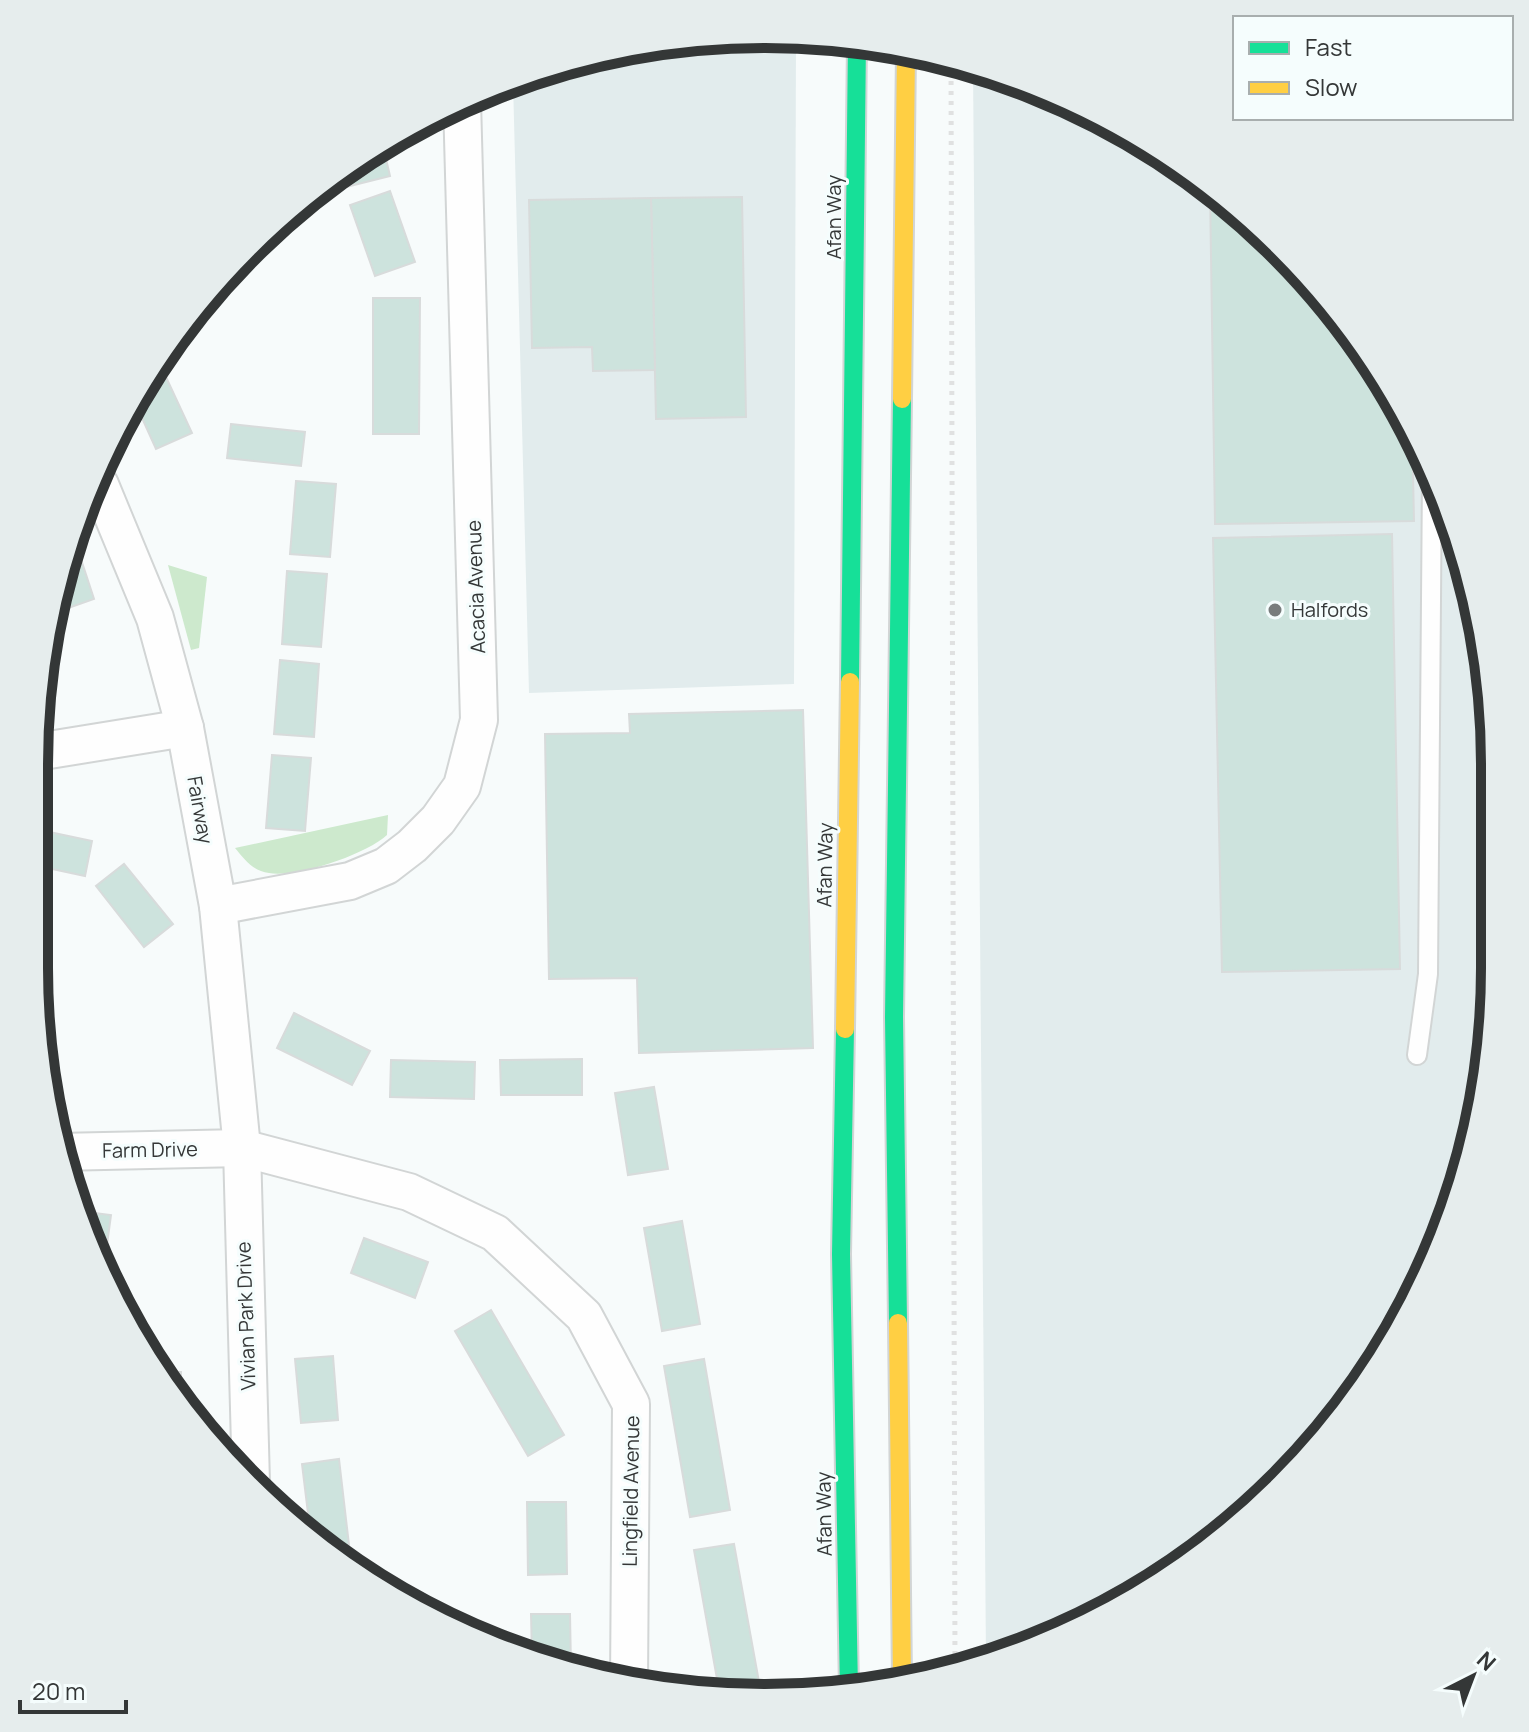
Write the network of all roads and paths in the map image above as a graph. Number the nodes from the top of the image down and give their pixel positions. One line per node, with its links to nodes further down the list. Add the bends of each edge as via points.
1 (857, 54): 17 (main road, Afan Way, via 841,1254)
2 (906, 62): 15 (main road, via 894,1017)
3 (951, 72): 14 (path)
4 (462, 115): 9 (street, Acacia Avenue, via 479,720 462,786 438,820 386,866 350,881)
5 (103, 491): 7 (street, Fairway, via 155,618)
6 (1432, 505): 10 (lane, via 1428,974)
7 (185, 728): 8 (street); 9 (street, Fairway)
8 (49, 750)
9 (218, 906): 11 (street, Fairway)
10 (1417, 1055)
11 (242, 1148): 12 (street, Farm Drive); 13 (street, Vivian Park Drive); 16 (street, Lingfield Avenue, via 409,1192 495,1233 584,1316 631,1404)
12 (72, 1152)
13 (251, 1466)
14 (955, 1658)
15 (902, 1670)
16 (629, 1671)
17 (849, 1679)

